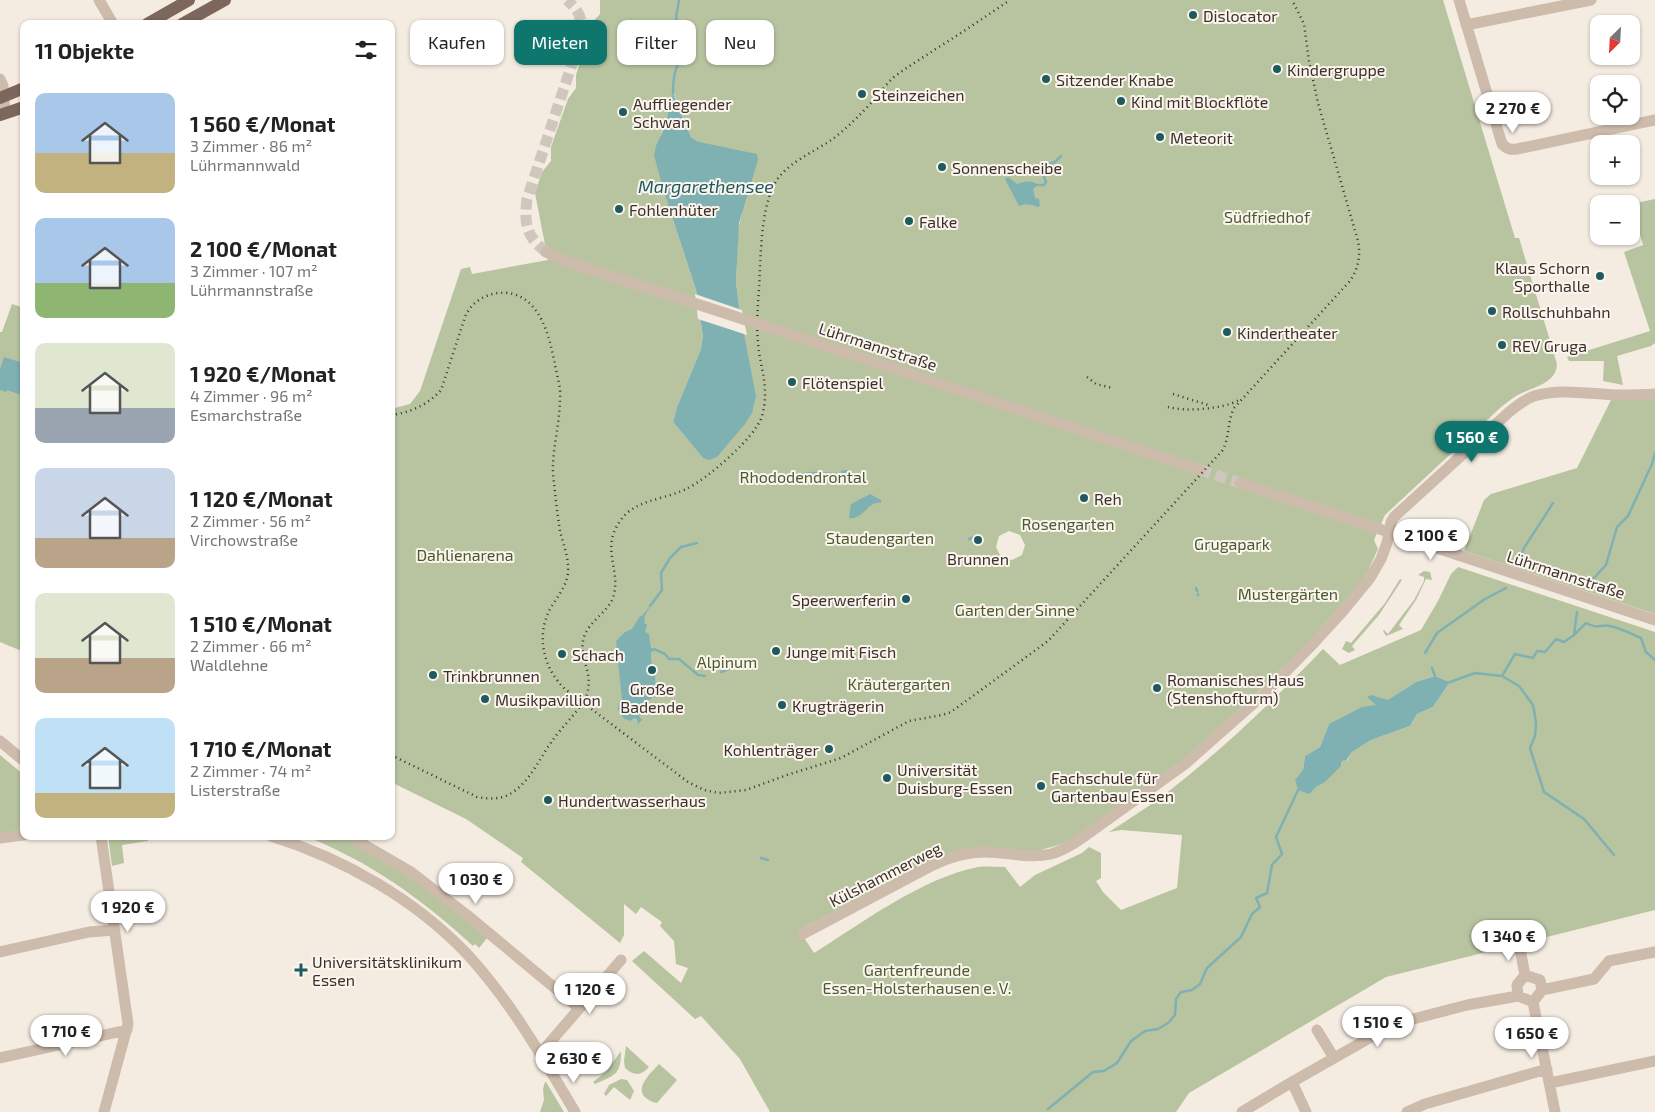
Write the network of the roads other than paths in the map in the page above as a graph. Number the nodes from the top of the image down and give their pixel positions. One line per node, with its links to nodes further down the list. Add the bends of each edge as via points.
1 (99, 0): 6 (street)
2 (189, 0): 7 (main road)
3 (225, 0): 8 (main road)
4 (1459, 0): 9 (street)
5 (1591, 0): 9 (street)
6 (110, 20)
7 (154, 20)
8 (189, 20)
9 (1466, 25): 15 (street, via 1502,144 1507,148 1517,149)
10 (0, 79): 12 (street)
11 (20, 90): 12 (main road)
12 (2, 97): 14 (street)
13 (20, 108): 14 (main road)
14 (3, 114)
15 (1655, 120)
16 (546, 252): 18 (street, Lührmannstraße, bridge, via 565,261)
17 (1655, 394): 20 (street, Külshammerweg, via 1551,393 1520,403 1394,517)
18 (1200, 470)
19 (1240, 483): 20 (street, Lührmannstraße)
20 (1389, 533): 21 (street, Lührmannstraße); 30 (street, Külshammerweg, via 1381,559 1370,578 1310,647 1262,696 1185,764 1105,823 1068,847 1050,854 1025,856 985,852 944,860)
21 (1655, 620)
22 (0, 741): 23 (street)
23 (20, 758)
24 (20, 836): 25 (street)
25 (0, 838)
26 (101, 840): 29 (street)
27 (284, 840): 42 (street, via 363,875 431,921 468,956)
28 (357, 840): 39 (street, via 411,872)
29 (115, 930): 32 (street, via 89,932); 40 (street)
30 (803, 934)
31 (1519, 944): 35 (street)
32 (0, 952)
33 (1655, 952): 36 (street, via 1610,961 1594,979)
34 (621, 960): 39 (street)
35 (1526, 975): 36 (street, via 1540,980); 37 (street, via 1516,984)
36 (1542, 990): 38 (street)
37 (1518, 996): 38 (street); 44 (street, via 1394,1024)
38 (1533, 1002): 46 (street)
39 (579, 1008): 42 (street)
40 (127, 1030): 43 (street); 49 (street)
41 (1317, 1030): 44 (street)
42 (540, 1054): 50 (street)
43 (0, 1058)
44 (1334, 1058): 47 (street)
45 (1655, 1061): 48 (street)
46 (1547, 1068): 48 (street); 53 (street)
47 (1292, 1082): 51 (street); 52 (street)
48 (1550, 1083): 54 (street)
49 (104, 1112)
50 (575, 1112)
51 (1242, 1112)
52 (1306, 1112)
53 (1407, 1112)
54 (1555, 1112)

